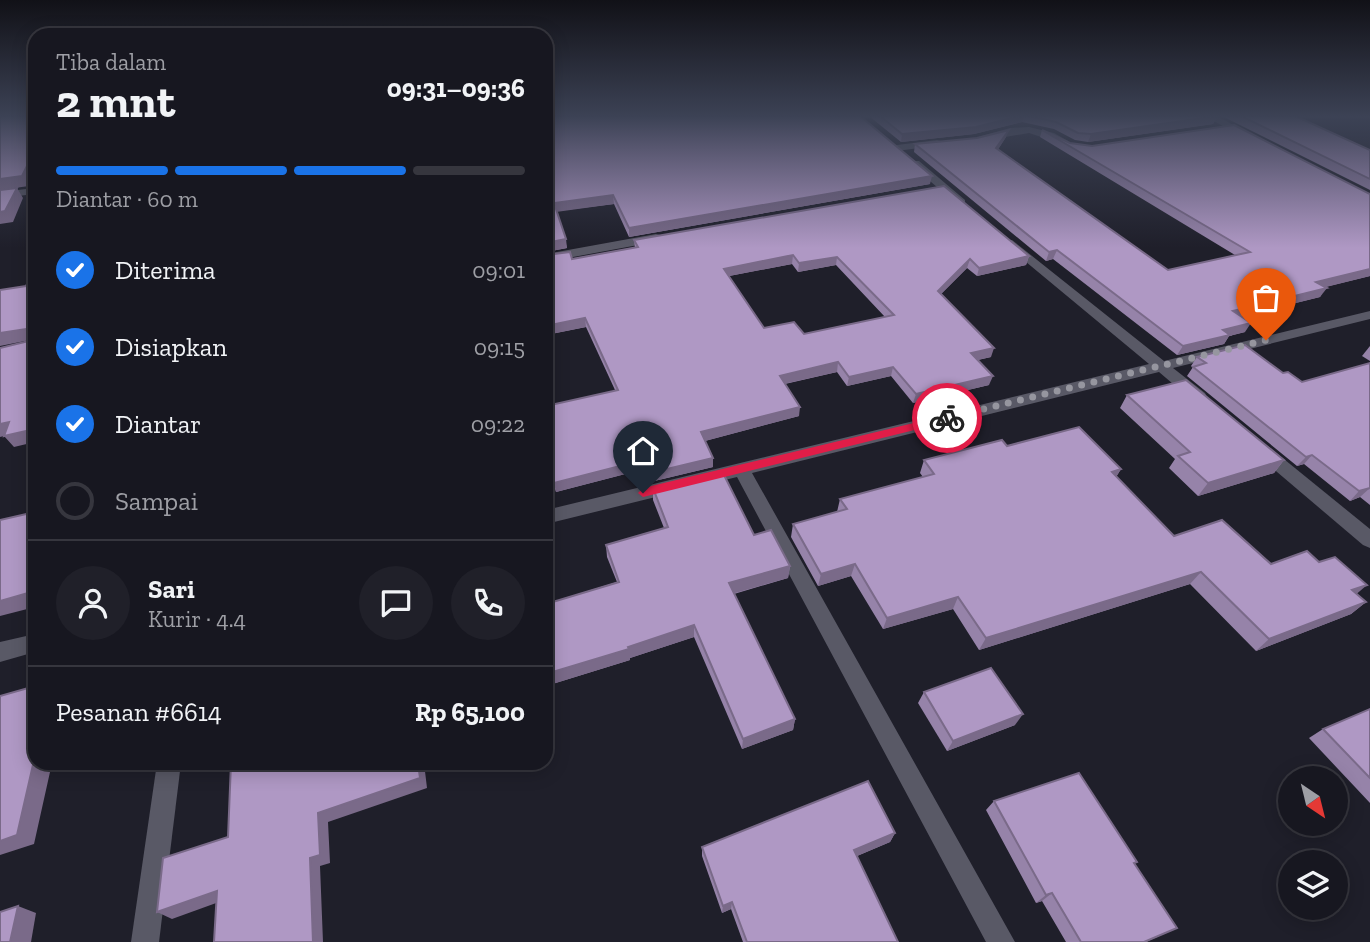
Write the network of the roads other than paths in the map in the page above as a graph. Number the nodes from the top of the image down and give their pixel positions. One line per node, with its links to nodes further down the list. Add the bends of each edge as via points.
1 (908, 160): 4 (street, via 937,189)
2 (28, 192): 3 (street)
3 (0, 195)
4 (975, 214)
5 (996, 230): 9 (street)
6 (670, 236): 7 (street)
7 (553, 257)
8 (1370, 315): 9 (street)
9 (1163, 366): 10 (street); 12 (street)
10 (1214, 410)
11 (1256, 444): 14 (street)
12 (741, 468): 13 (street); 19 (street)
13 (553, 515)
14 (1370, 540)
15 (28, 645): 16 (street)
16 (0, 652)
17 (168, 770): 18 (street)
18 (145, 942)
19 (1001, 942)

